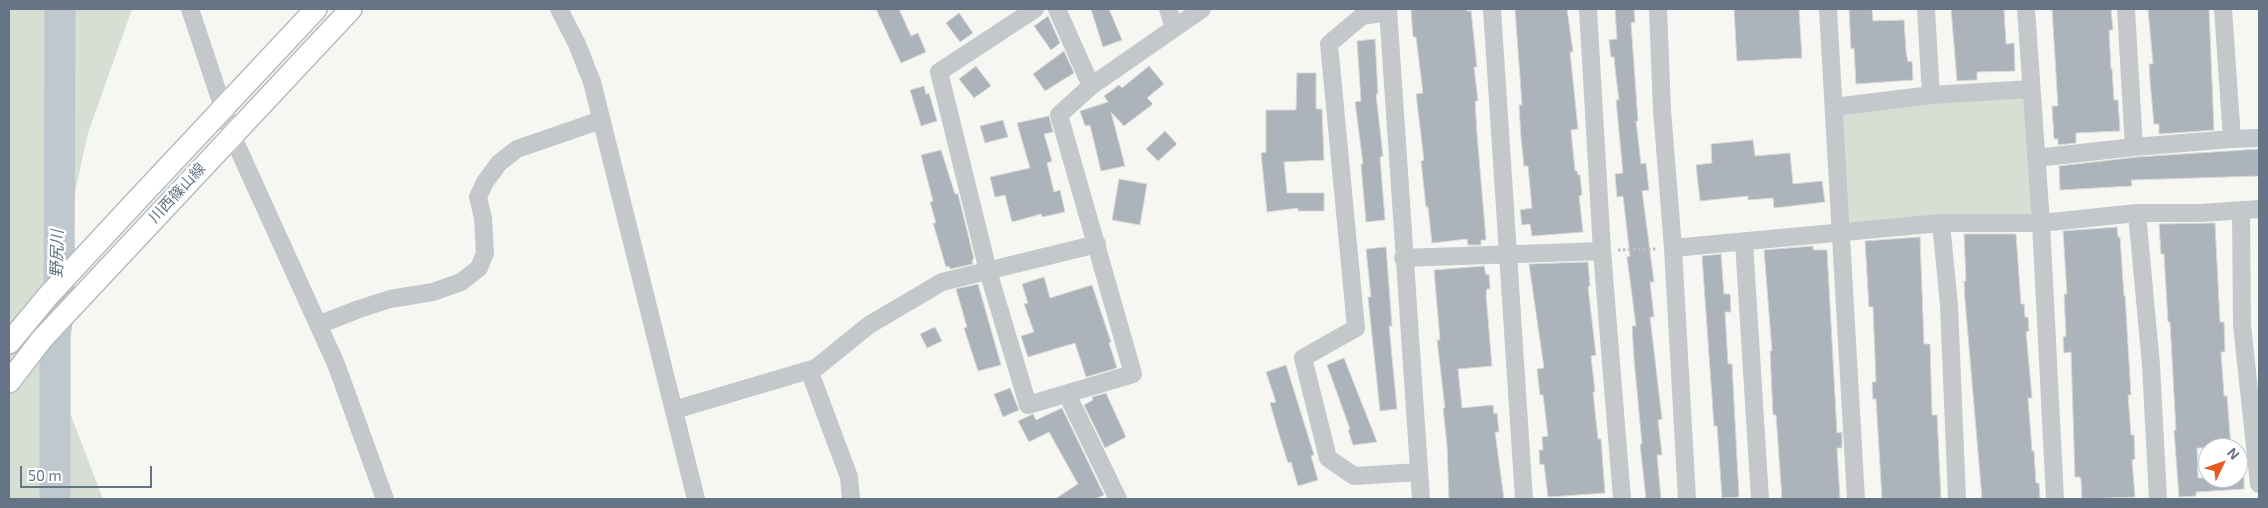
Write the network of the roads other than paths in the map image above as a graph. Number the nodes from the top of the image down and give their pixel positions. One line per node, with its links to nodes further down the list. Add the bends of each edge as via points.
1 (190, 9): 23 (street)
2 (316, 9): 23 (main road, 川西篠山線)
3 (351, 9): 25 (main road, 川西篠山線)
4 (559, 9): 24 (street, via 592,82)
5 (1035, 9): 42 (street, via 939,72)
6 (1057, 9): 19 (street)
7 (1168, 9): 18 (street)
8 (1202, 9): 18 (street)
9 (1492, 9): 40 (street)
10 (1588, 9): 39 (street)
11 (1658, 9): 38 (street)
12 (1828, 9): 22 (street)
13 (1926, 9): 21 (street)
14 (2026, 9): 20 (street)
15 (2126, 9): 28 (street)
16 (2224, 9): 27 (street)
17 (1388, 10): 41 (street); 49 (street, via 1362,16 1329,44 1356,328 1303,358 1328,458 1354,476)
18 (1174, 27): 19 (street)
19 (1091, 86): 37 (street, via 1060,115)
20 (2032, 89): 21 (street); 29 (street)
21 (1931, 95): 22 (street)
22 (1834, 106): 35 (street)
23 (222, 108): 25 (street); 44 (main road, 川西篠山線)
24 (602, 120): 43 (street, via 517,149 498,163 478,197 486,252 479,268 461,282 433,292 359,308); 48 (street)
25 (232, 135): 43 (street); 46 (main road, 川西篠山線, via 42,339)
26 (2259, 138): 27 (street)
27 (2232, 139): 28 (street)
28 (2134, 147): 29 (street)
29 (2036, 158): 34 (street)
30 (2259, 208): 31 (street)
31 (2241, 210): 32 (street); 50 (street, via 2242,325)
32 (2137, 213): 34 (street); 63 (street, via 2151,365)
33 (1941, 223): 34 (street); 35 (street); 61 (street, via 1949,305)
34 (2041, 223): 62 (street)
35 (1841, 232): 36 (street); 60 (street)
36 (1744, 242): 38 (street); 59 (street)
37 (1097, 244): 42 (street); 47 (street, via 1133,374)
38 (1673, 248): 58 (street)
39 (1602, 251): 40 (street); 57 (street)
40 (1509, 256): 41 (street); 56 (street)
41 (1403, 258): 49 (street)
42 (988, 271): 45 (street, via 942,282 869,325 816,368); 47 (street, via 1028,405)
43 (318, 325): 51 (street, via 336,364)
44 (11, 340)
45 (809, 370): 48 (street); 53 (street, via 849,477)
46 (9, 382)
47 (1067, 394): 54 (street)
48 (674, 410): 52 (street)
49 (1419, 472): 55 (street)
50 (2259, 484)
51 (385, 499)
52 (696, 499)
53 (851, 499)
54 (1118, 499)
55 (1421, 499)
56 (1524, 499)
57 (1622, 499)
58 (1687, 499)
59 (1760, 499)
60 (1856, 499)
61 (1957, 499)
62 (2055, 499)
63 (2158, 499)

